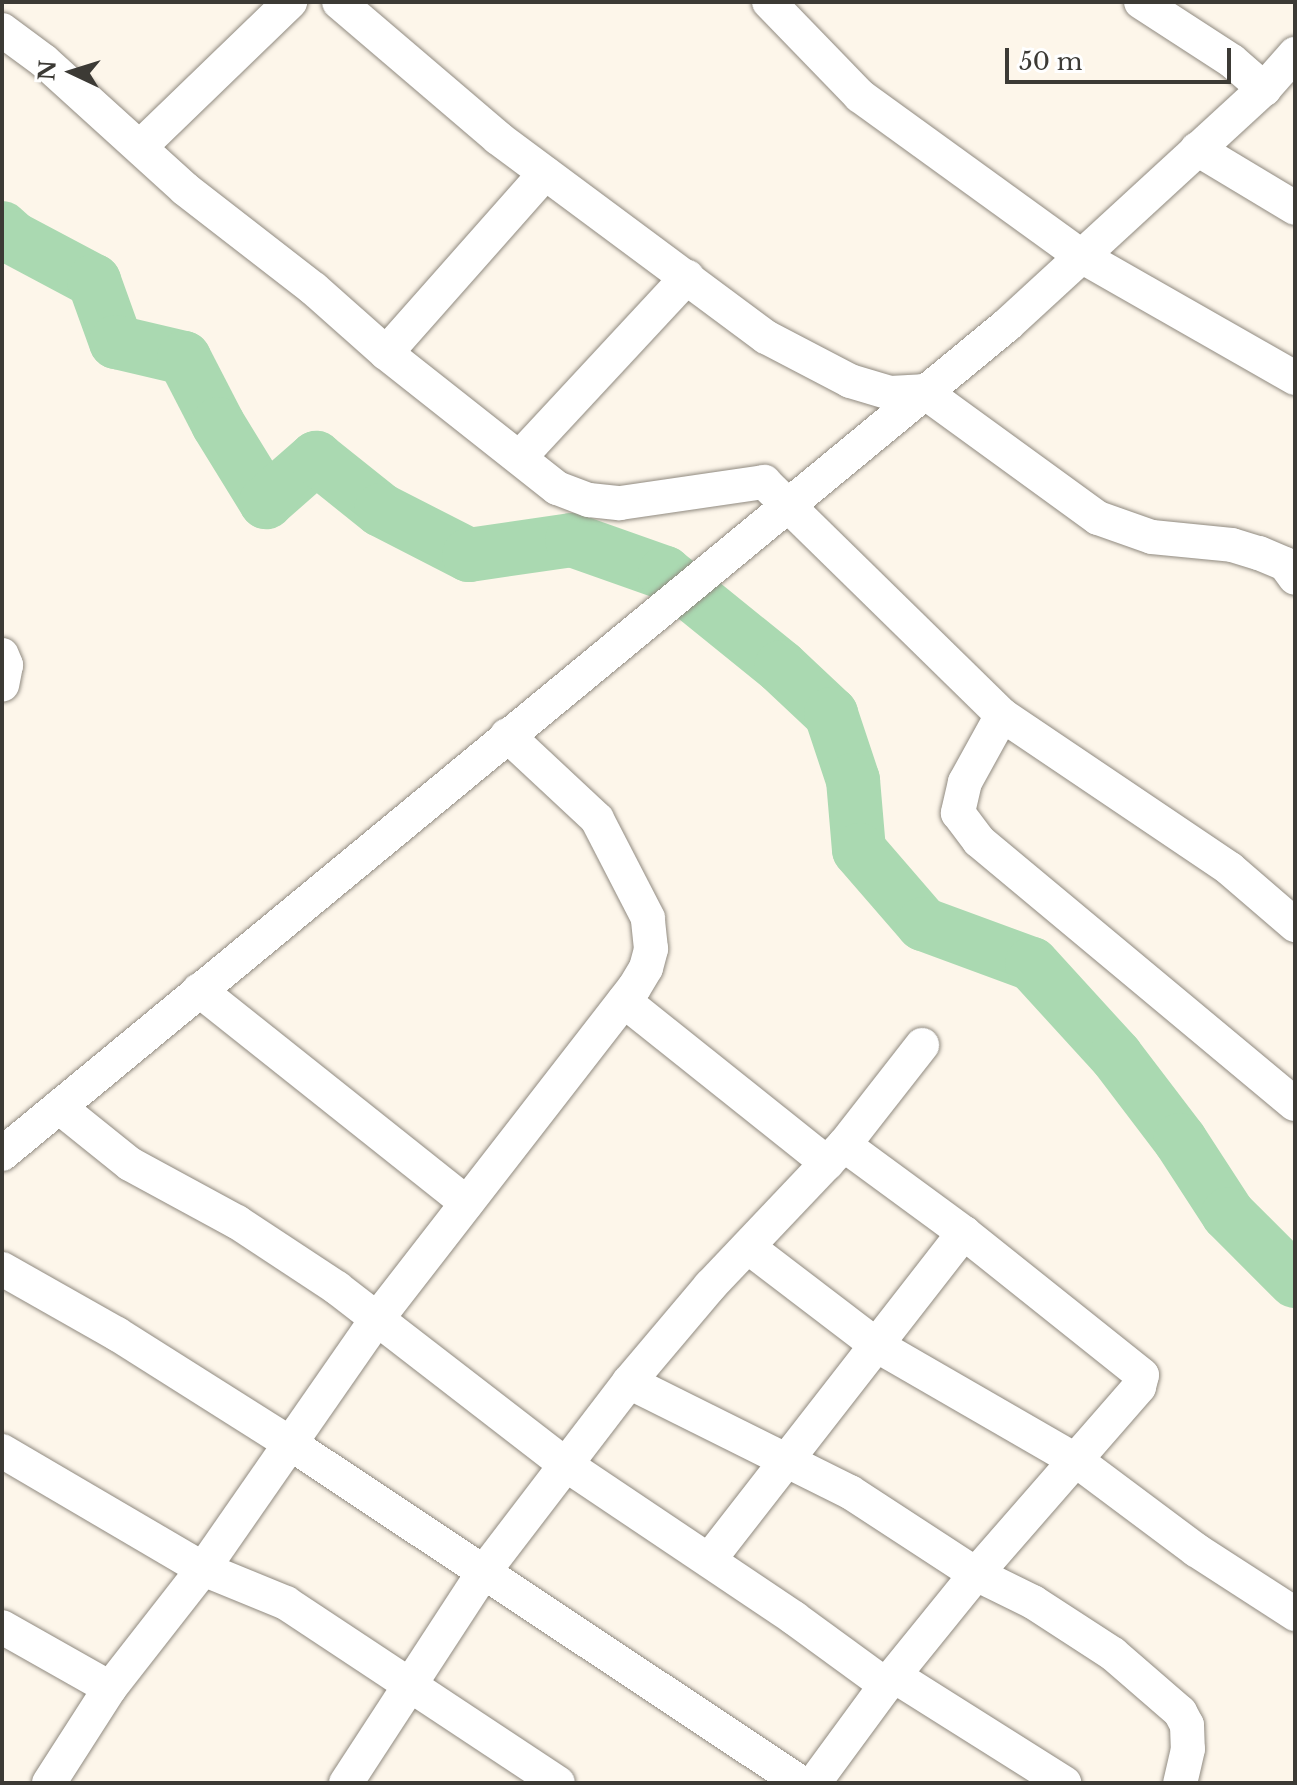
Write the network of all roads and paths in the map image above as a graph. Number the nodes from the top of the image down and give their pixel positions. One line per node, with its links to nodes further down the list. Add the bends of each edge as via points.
1 (290, 2): 8 (street)
2 (339, 2): 10 (street)
3 (769, 2): 12 (street, via 860,96)
4 (1141, 2): 7 (street, via 1232,61)
5 (2, 30): 8 (street)
6 (1295, 54): 7 (street)
7 (1264, 89): 9 (street)
8 (140, 147): 14 (street)
9 (1197, 149): 11 (street); 12 (street)
10 (545, 173): 13 (street); 14 (street)
11 (1295, 208)
12 (1081, 256): 15 (street); 16 (street, via 1008,324)
13 (687, 277): 16 (street, via 766,337 850,381 890,393); 17 (street)
14 (386, 353): 17 (street)
15 (1295, 378)
16 (923, 391): 18 (street); 19 (street, via 1098,518 1152,537 1259,553 1285,564)
17 (520, 457): 18 (street, via 557,488 589,500 620,503 755,481 764,482)
18 (786, 506): 22 (street); 23 (street)
19 (1295, 578)
20 (2, 655): 21 (street)
21 (2, 685)
22 (1002, 715): 24 (street, via 1230,869); 28 (street, via 965,782 958,813 979,841)
23 (507, 735): 25 (street); 26 (street, via 597,819 648,918 651,949 646,968)
24 (1295, 925)
25 (199, 990): 29 (street); 32 (street)
26 (624, 1001): 31 (street); 32 (street)
27 (922, 1045): 31 (street)
28 (1295, 1104)
29 (59, 1107): 30 (street); 36 (street, via 130,1164 237,1222)
30 (2, 1154)
31 (835, 1154): 33 (street); 34 (street)
32 (467, 1203): 36 (street)
33 (964, 1233): 37 (street); 42 (street, via 1142,1375 1139,1387)
34 (748, 1247): 37 (street); 38 (street)
35 (2, 1269): 39 (street)
36 (377, 1319): 39 (street); 43 (street)
37 (876, 1345): 41 (street); 42 (street)
38 (629, 1382): 41 (street); 43 (street)
39 (291, 1444): 45 (street); 46 (street)
40 (2, 1451): 45 (street)
41 (786, 1459): 44 (street); 47 (street, via 850,1492)
42 (1077, 1461): 47 (street); 48 (street, via 1196,1550)
43 (565, 1464): 44 (street); 46 (street)
44 (709, 1560): 50 (street)
45 (203, 1569): 51 (street, via 286,1603); 52 (street)
46 (483, 1573): 51 (street); 56 (street)
47 (976, 1574): 50 (street); 59 (street, via 1033,1602 1113,1654 1180,1712 1187,1725 1188,1749)
48 (1295, 1614)
49 (2, 1627): 52 (street)
50 (891, 1681): 57 (street); 58 (street)
51 (410, 1685): 54 (street); 55 (street)
52 (110, 1688): 53 (street)
53 (59, 1780)
54 (346, 1783)
55 (558, 1783)
56 (801, 1783)
57 (814, 1783)
58 (1064, 1783)
59 (1180, 1783)

